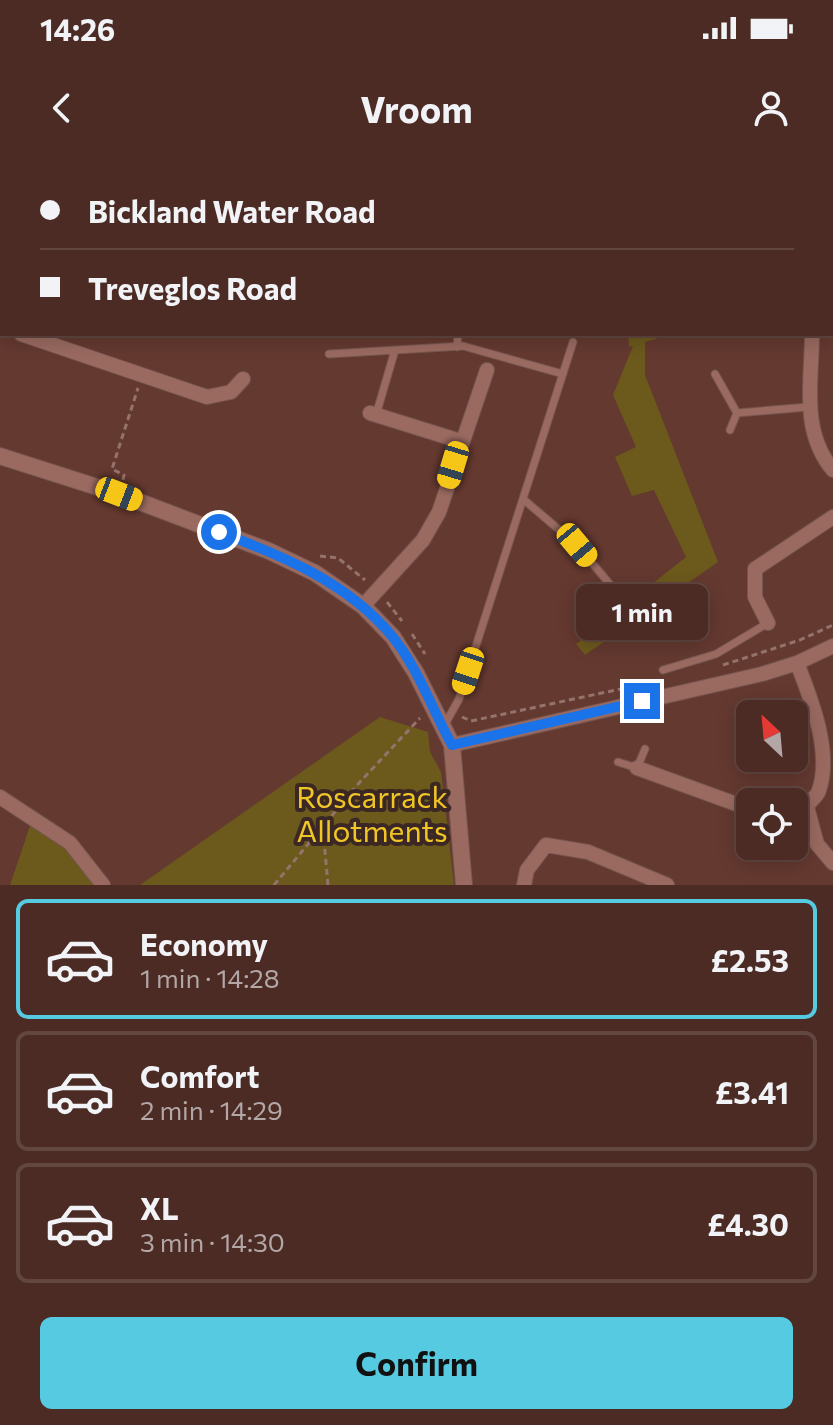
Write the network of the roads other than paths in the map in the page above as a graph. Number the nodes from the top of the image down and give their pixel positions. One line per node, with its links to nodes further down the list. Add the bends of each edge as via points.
1 (27, 336): 11 (street, via 207,397 231,392)
2 (458, 336): 5 (lane)
3 (812, 336): 12 (street)
4 (573, 342): 9 (lane)
5 (457, 347): 6 (lane); 9 (lane)
6 (395, 350): 7 (lane); 14 (lane)
7 (329, 354)
8 (487, 370): 16 (street)
9 (563, 374): 19 (lane)
10 (715, 374): 13 (lane)
11 (243, 379)
12 (808, 407): 13 (lane); 18 (street, via 823,458)
13 (737, 413): 15 (lane)
14 (373, 414): 16 (street)
15 (730, 430)
16 (460, 441): 22 (street, via 439,512 423,540)
17 (0, 456): 22 (street, via 269,551 315,573)
18 (833, 470)
19 (523, 499): 21 (lane, via 577,545); 27 (lane, via 459,699)
20 (833, 517): 23 (street, via 755,569 755,597)
21 (613, 588)
22 (363, 606): 27 (street, via 393,637)
23 (768, 623): 26 (lane, via 716,654)
24 (833, 646): 25 (street)
25 (797, 663): 28 (street); 29 (street)
26 (663, 670)
27 (443, 729): 29 (street)
28 (830, 736): 34 (street, via 832,761 824,786)
29 (452, 745): 39 (street)
30 (645, 749): 32 (lane)
31 (618, 762): 32 (lane)
32 (637, 768): 35 (street)
33 (0, 797): 38 (street, via 70,843)
34 (808, 801)
35 (736, 804)
36 (808, 825): 37 (street)
37 (833, 863)
38 (103, 885)
39 (464, 885)
40 (524, 885): 41 (street, via 527,870 546,845 588,852)
41 (667, 885)

